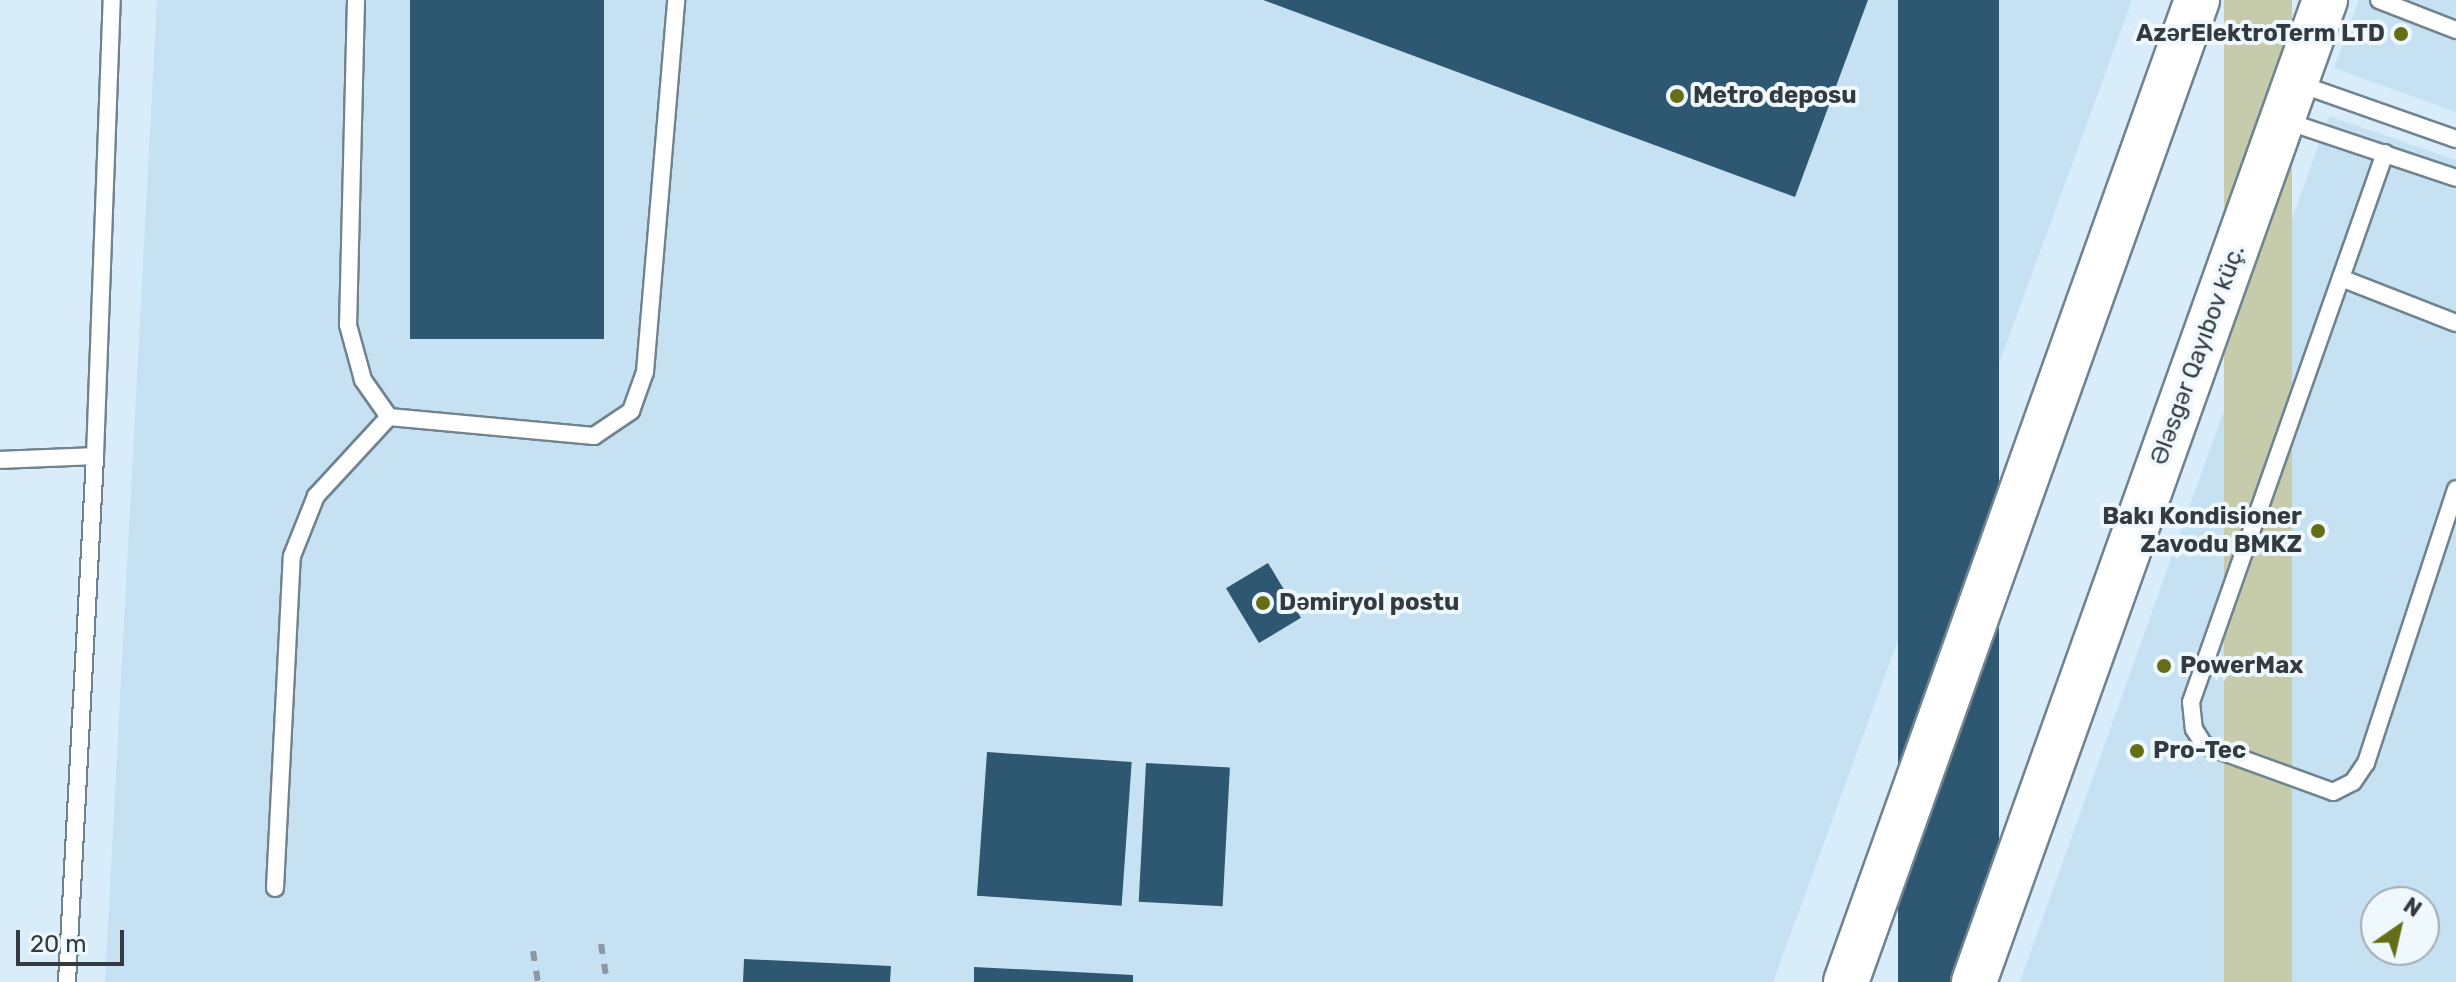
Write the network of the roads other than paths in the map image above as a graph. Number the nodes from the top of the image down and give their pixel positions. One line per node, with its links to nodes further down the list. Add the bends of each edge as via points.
1 (112, 0): 15 (lane)
2 (356, 0): 14 (lane, via 348,325 363,380)
3 (676, 0): 14 (lane, via 645,372 631,411 594,436)
4 (2197, 0): 20 (main road)
5 (2325, 0): 8 (main road, Ələsgər Qayıbov küç.)
6 (2379, 0): 7 (lane)
7 (2456, 30)
8 (2288, 101): 9 (lane); 10 (lane); 21 (main road, Ələsgər Qayıbov küç.)
9 (2456, 139)
10 (2385, 153): 11 (lane); 12 (lane)
11 (2456, 178)
12 (2341, 278): 13 (lane); 17 (lane, via 2191,702 2194,729 2204,745 2333,792 2353,782 2366,763)
13 (2456, 323)
14 (389, 417): 18 (lane, via 316,496 292,556)
15 (95, 456): 16 (lane); 19 (lane)
16 (0, 460)
17 (2456, 489)
18 (275, 888)
19 (67, 982)
20 (1846, 982)
21 (1974, 982)

